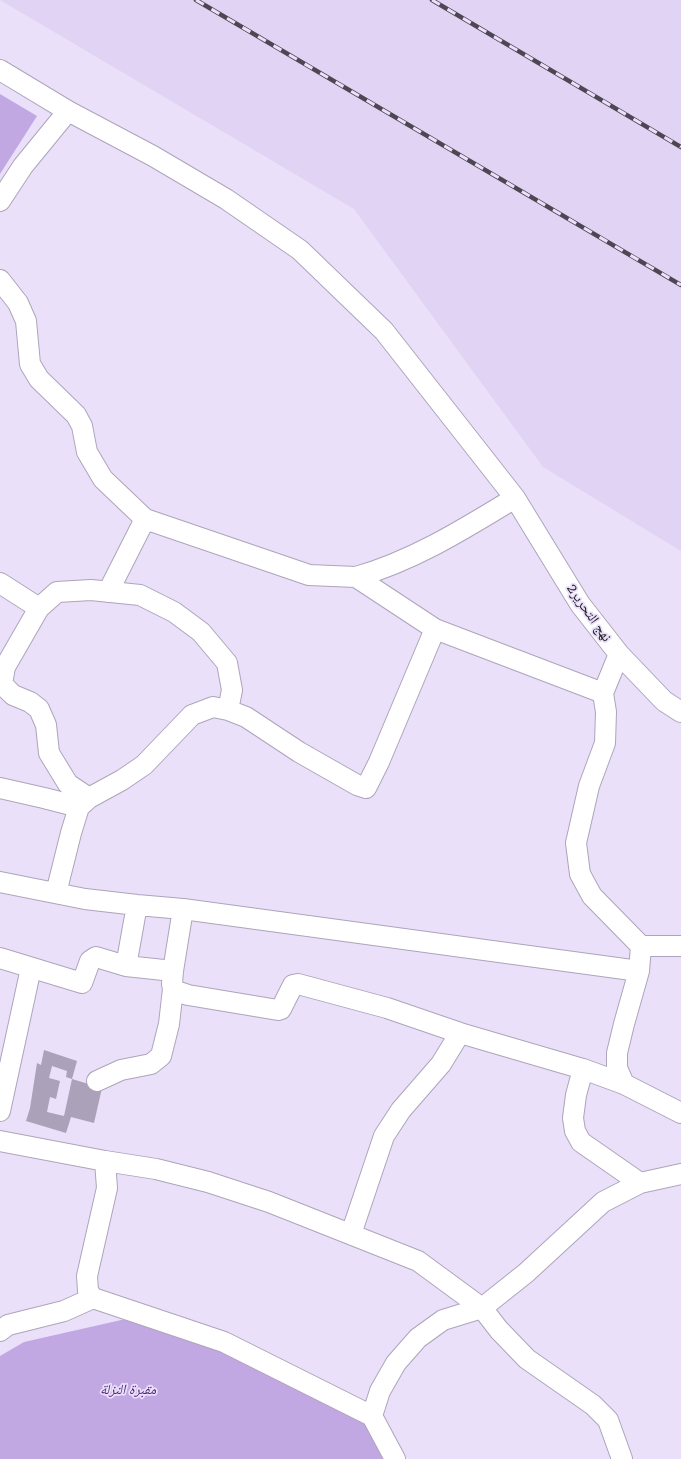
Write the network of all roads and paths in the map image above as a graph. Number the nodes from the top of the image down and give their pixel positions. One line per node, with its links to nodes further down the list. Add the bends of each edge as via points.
1 (0, 70): 2 (street, نهج التحرير2)
2 (68, 111): 3 (street, via 23,166); 5 (street, نهج التحرير2, via 226,198 300,250 384,331)
3 (0, 201)
4 (0, 280): 6 (street, via 18,303 26,321 30,364 39,379 76,415 82,426 87,452 103,480)
5 (515, 498): 7 (street, via 412,557); 12 (street, نهج التحرير2, via 580,604)
6 (145, 519): 7 (street, via 308,575); 9 (street)
7 (356, 577): 11 (street)
8 (0, 583): 10 (street)
9 (108, 592): 10 (street, via 57,592); 14 (street, via 140,595 174,612 201,632 227,663 232,690)
10 (39, 608): 17 (street, via 5,667 2,684 13,694 39,709 46,725 49,753 68,784)
11 (435, 629): 13 (street); 14 (street, via 366,788 299,752 246,717)
12 (619, 654): 13 (street); 15 (street, نهج التحرير2, via 664,701)
13 (603, 693): 22 (street, via 606,712 605,743 589,786 576,843 580,874 592,896)
14 (228, 710): 17 (street, via 213,707 192,714 144,765)
15 (681, 712)
16 (0, 788): 17 (street, via 44,798)
17 (84, 803): 19 (street, via 71,833)
18 (0, 882): 19 (street)
19 (56, 892): 20 (street, via 84,899)
20 (137, 905): 21 (street); 25 (street)
21 (182, 909): 27 (street); 28 (street)
22 (641, 946): 23 (street); 27 (street)
23 (681, 946)
24 (0, 958): 26 (street)
25 (126, 966): 26 (street, via 96,957 90,961 82,983); 28 (street)
26 (31, 968): 33 (street)
27 (640, 971): 32 (street, via 617,1053 617,1068)
28 (173, 980): 29 (street, via 179,992 188,995 278,1010 281,1009 293,986 298,984 386,1008); 31 (street, via 169,1024 161,1056 151,1064 121,1070)
29 (460, 1033): 30 (street); 39 (street, via 441,1064 401,1110 384,1136)
30 (582, 1069): 32 (street); 38 (street, via 572,1118 581,1142)
31 (97, 1081)
32 (624, 1084): 34 (street)
33 (0, 1111)
34 (681, 1113)
35 (0, 1141): 36 (street)
36 (105, 1160): 39 (street, via 208,1182 269,1202); 40 (street, via 107,1188 87,1276 88,1291)
37 (681, 1174): 38 (street)
38 (640, 1183): 41 (street, via 603,1202 526,1273)
39 (351, 1234): 41 (street, via 418,1261)
40 (93, 1298): 42 (street, via 64,1311 8,1325); 43 (street, via 224,1342)
41 (482, 1308): 43 (street, via 443,1320 418,1338 396,1363 380,1391); 45 (street, via 499,1330 527,1358 593,1405 608,1420)
42 (0, 1331)
43 (372, 1416): 44 (street)
44 (395, 1459)
45 (622, 1459)

